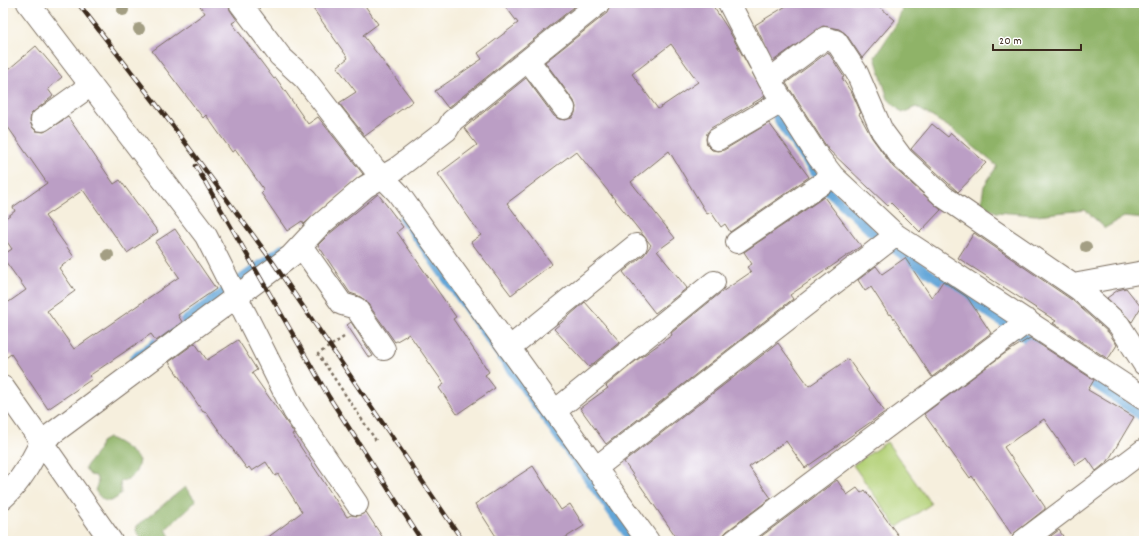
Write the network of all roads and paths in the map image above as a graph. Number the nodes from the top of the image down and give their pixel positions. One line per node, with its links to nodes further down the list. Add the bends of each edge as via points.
1 (28, 3): 7 (street)
2 (240, 3): 12 (street, via 280,56 305,79)
3 (599, 3): 5 (street)
4 (729, 3): 6 (street)
5 (528, 60): 9 (street); 12 (street, via 452,121 447,130)
6 (769, 80): 8 (street); 20 (street, via 825,38 836,41 857,73 882,131 902,158 944,197)
7 (91, 85): 10 (street); 21 (street, via 206,236)
8 (774, 106): 11 (street); 13 (street, via 819,158)
9 (564, 108)
10 (42, 120)
11 (718, 139)
12 (383, 177): 17 (street, via 365,187 319,226); 24 (street, via 398,193)
13 (826, 181): 14 (street); 15 (street)
14 (890, 240): 23 (street); 33 (street)
15 (737, 242)
16 (636, 245): 24 (street)
17 (301, 246): 21 (street, via 291,256); 22 (street, via 342,304 356,308)
18 (1144, 272): 20 (street)
19 (714, 282): 29 (street)
20 (1073, 285): 26 (street, via 1118,326)
21 (233, 288): 30 (street); 35 (street, via 294,411)
22 (365, 322): 25 (street); 31 (path, via 318,354)
23 (1019, 328): 28 (street); 38 (street)
24 (509, 348): 29 (street)
25 (384, 349)
26 (1144, 364)
27 (3, 387): 30 (street)
28 (1144, 398)
29 (555, 411): 33 (street)
30 (41, 442): 34 (street, via 32,462 13,489); 36 (street)
31 (377, 442)
32 (1144, 450): 39 (street)
33 (597, 467): 37 (street)
34 (3, 498)
35 (357, 504)
36 (111, 541)
37 (648, 541)
38 (734, 541)
39 (1023, 541)

